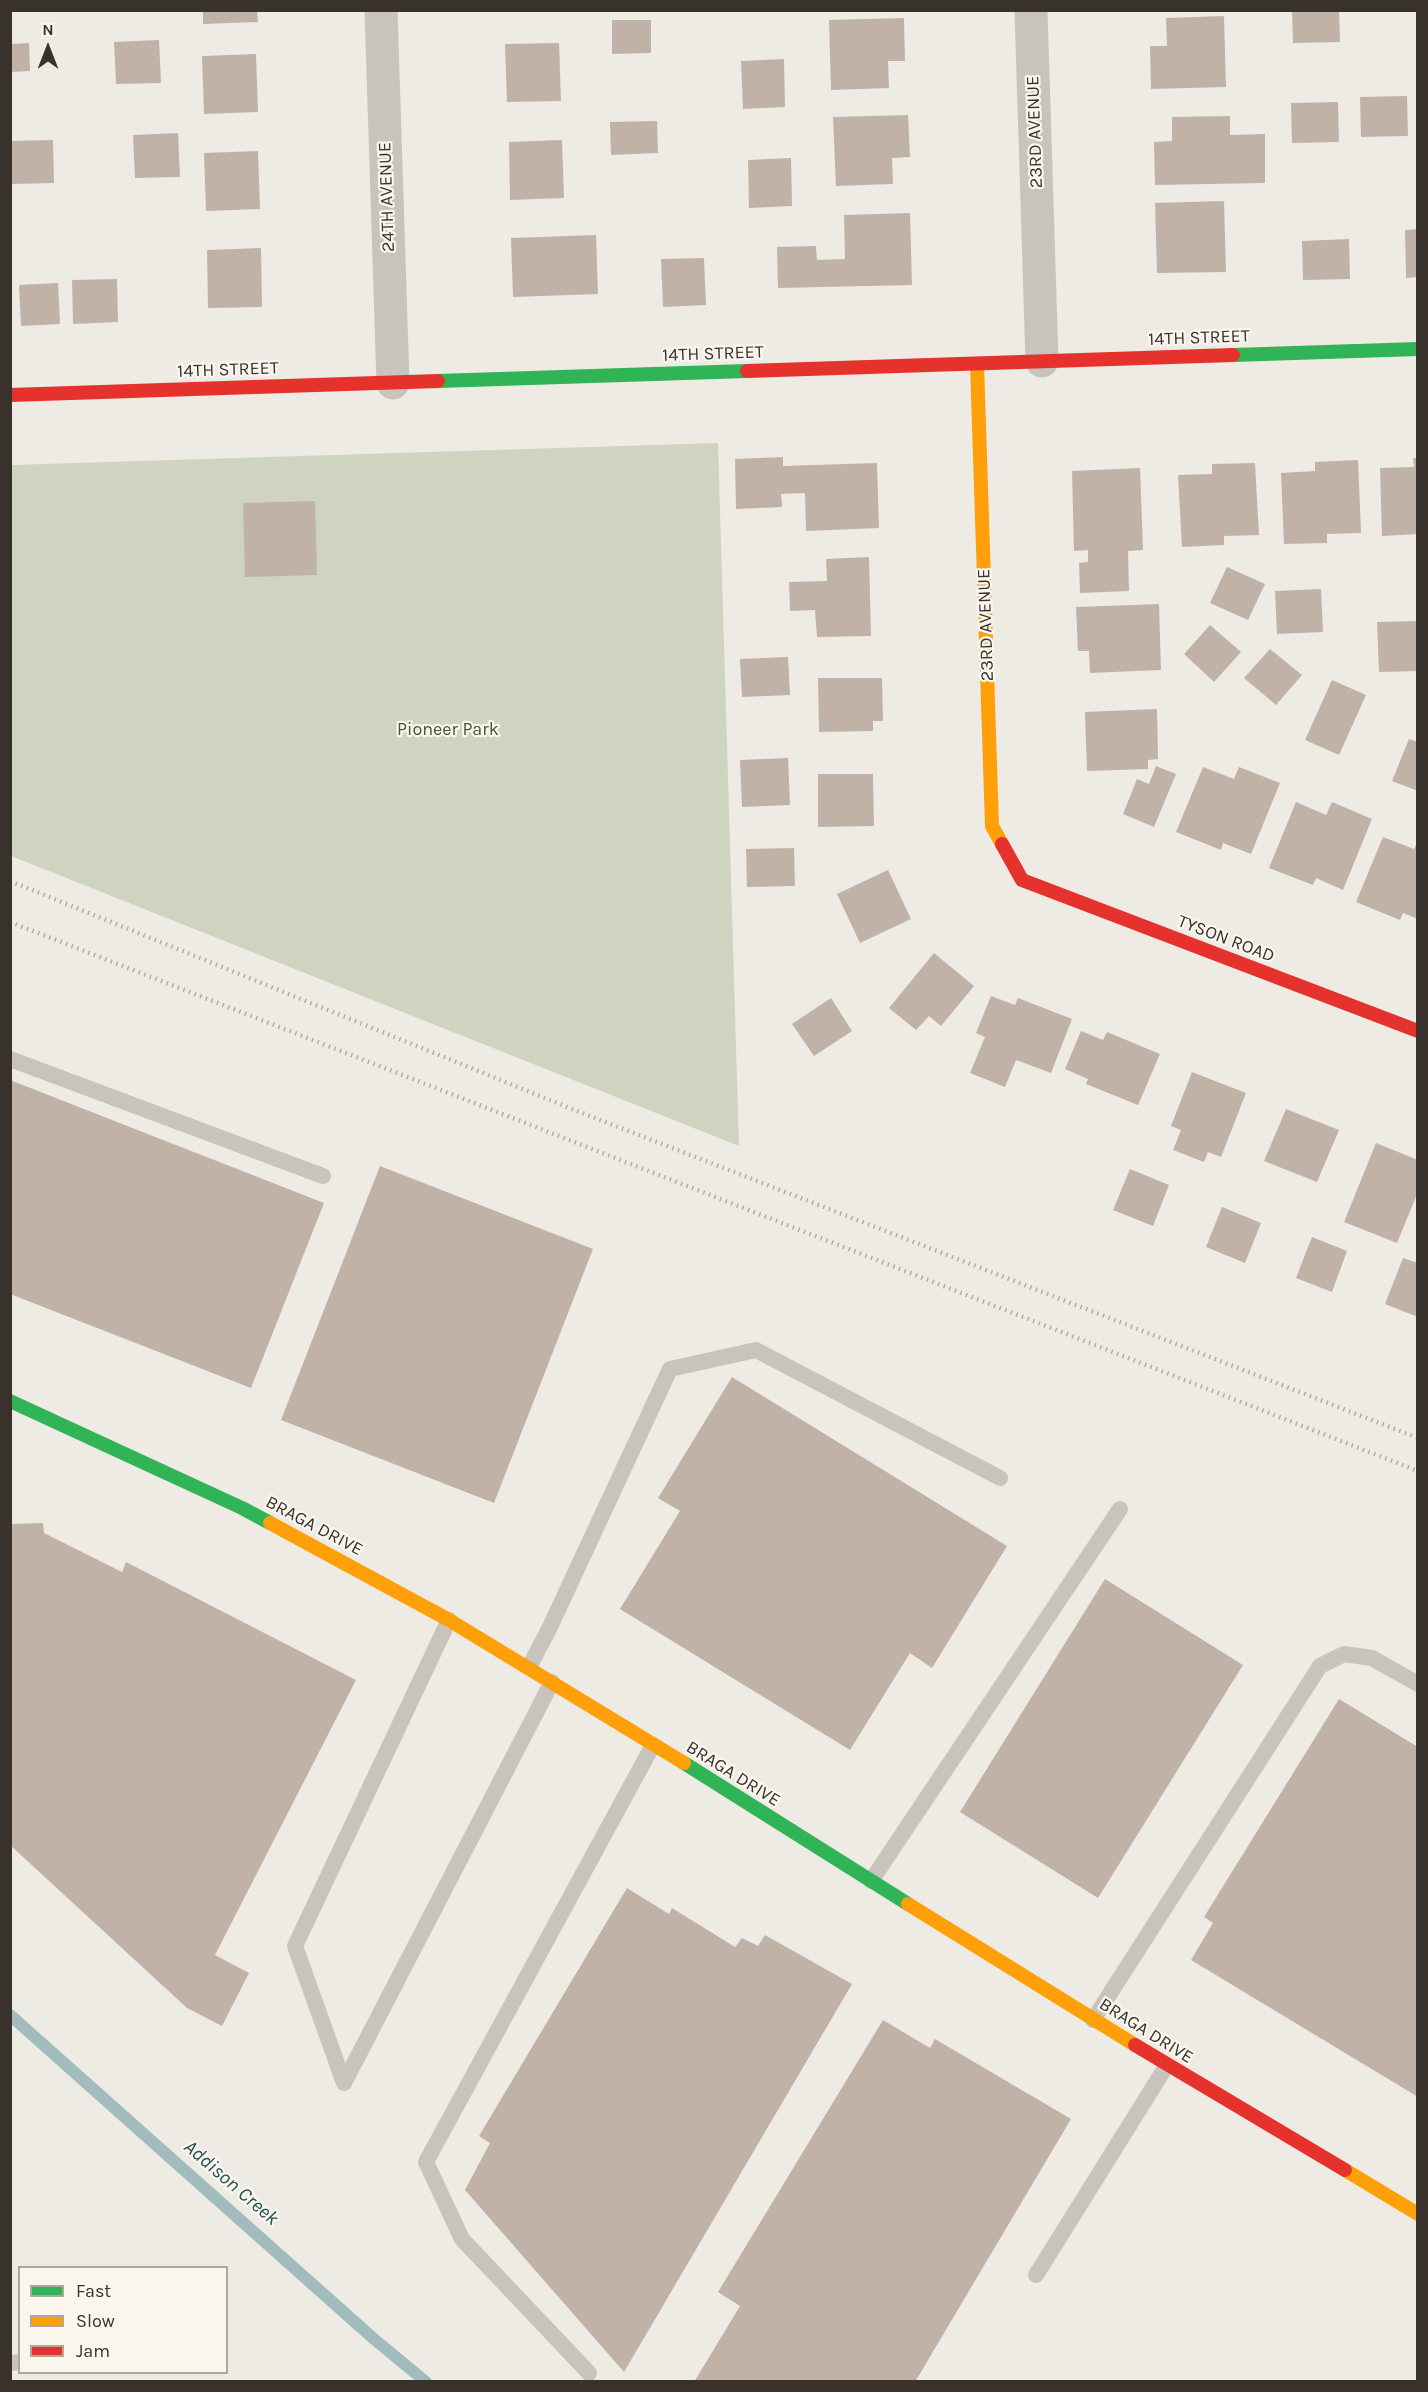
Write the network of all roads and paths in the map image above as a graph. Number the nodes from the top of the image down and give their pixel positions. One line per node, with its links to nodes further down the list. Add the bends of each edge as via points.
1 (381, 10): 6 (street, 24TH AVENUE)
2 (1031, 10): 4 (street, 23RD AVENUE)
3 (1418, 349): 4 (street, 14TH STREET)
4 (1042, 361): 5 (street, 14TH STREET)
5 (977, 364): 6 (street, 14TH STREET); 8 (street, 23RD AVENUE, via 992,826)
6 (393, 383): 7 (street, 14TH STREET)
7 (10, 395)
8 (1022, 880): 9 (street, TYSON ROAD)
9 (1418, 1031)
10 (10, 1059): 11 (lane)
11 (323, 1176)
12 (10, 1401): 15 (street, BRAGA DRIVE, via 242,1508)
13 (1000, 1478): 16 (lane, via 756,1350 670,1369)
14 (1120, 1509): 20 (lane)
15 (449, 1620): 16 (street, BRAGA DRIVE); 17 (lane, via 295,1946 344,2083)
16 (529, 1667): 17 (street, BRAGA DRIVE)
17 (552, 1682): 19 (street, BRAGA DRIVE)
18 (1418, 1684): 21 (lane, via 1372,1658 1344,1654 1320,1665)
19 (653, 1745): 20 (street, BRAGA DRIVE); 25 (lane, via 426,2162 462,2239)
20 (871, 1881): 21 (street, BRAGA DRIVE)
21 (1093, 2020): 22 (street, BRAGA DRIVE)
22 (1167, 2066): 23 (street, BRAGA DRIVE); 24 (lane)
23 (1418, 2214)
24 (1036, 2275)
25 (589, 2373)

